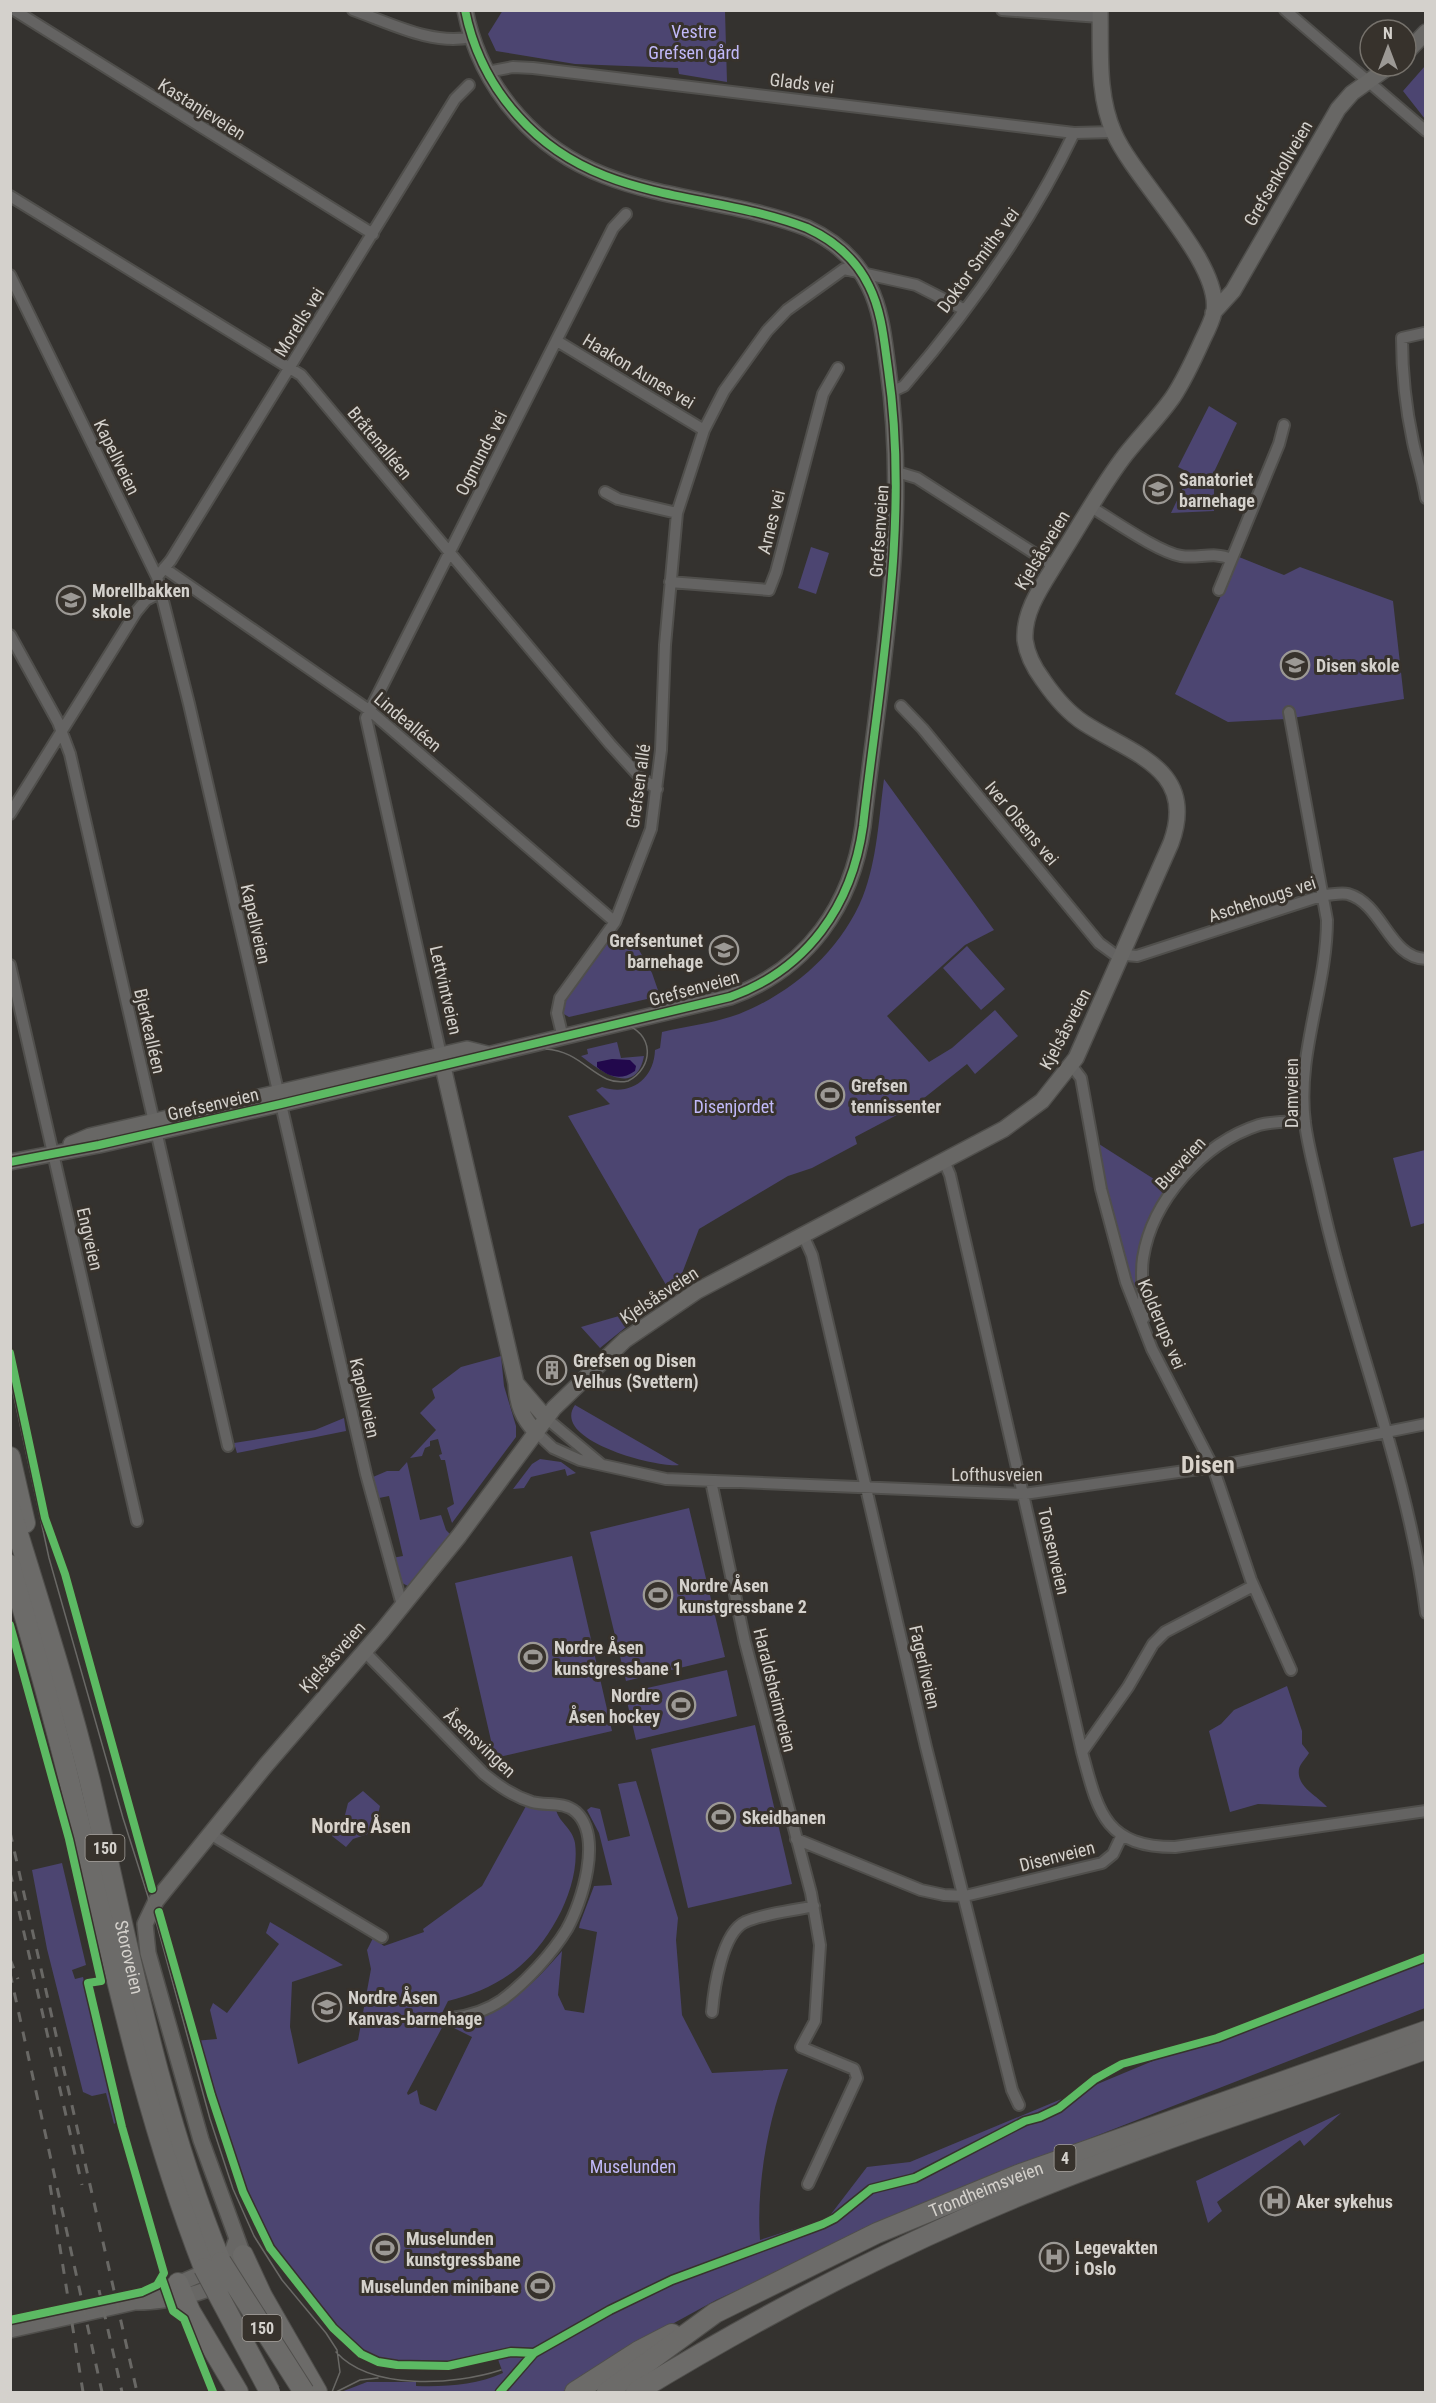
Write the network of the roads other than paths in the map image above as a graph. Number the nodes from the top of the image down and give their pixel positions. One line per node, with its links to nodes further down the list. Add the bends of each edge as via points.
1 (14, 10): 17 (street, Kastanjeveien)
2 (353, 10): 7 (street, via 438,39)
3 (465, 10): 7 (street, Grefsenveien)
4 (1002, 10): 6 (street)
5 (1285, 10): 10 (street)
6 (1100, 14): 13 (street, Kjelsåsveien, via 1101,73)
7 (472, 38): 8 (street, Grefsenveien)
8 (487, 72): 14 (street, Glads vei, via 533,68); 18 (street, Grefsenveien, via 526,126 576,164 633,187 807,228 842,251)
9 (1373, 78): 10 (street, Grefsenkollveien)
10 (1369, 81): 12 (street); 21 (street, Grefsenkollveien, via 1338,109 1233,291)
11 (469, 85): 17 (street, Morells vei, via 455,99)
12 (1425, 130)
13 (1113, 132): 14 (street, Glads vei); 21 (street, Kjelsåsveien, via 1207,273 1214,292)
14 (1074, 133): 20 (street, Doktor Smiths vei, via 1031,214)
15 (10, 196): 25 (street, Bråtenalléen)
16 (626, 214): 23 (street, Ogmunds vei, via 613,228)
17 (373, 234): 25 (street, Morells vei)
18 (862, 274): 20 (street, Grefsen allé, via 916,285); 26 (street, Grefsenveien, via 879,315); 28 (street, Grefsen allé, via 844,269 787,310 743,363)
19 (10, 275): 38 (street, Kapellveien)
20 (963, 309): 26 (street, Doktor Smiths vei, via 904,386)
21 (1214, 313): 32 (street, Kjelsåsveien, via 1173,397 1126,454)
22 (1424, 333): 31 (street, via 1402,338 1402,358)
23 (557, 341): 28 (street, Haakon Aunes vei); 34 (street, Ogmunds vei)
24 (838, 368): 39 (street, Arnes vei, via 823,394 769,590)
25 (289, 369): 34 (street, Bråtenalléen, via 301,375); 37 (street, Morells vei)
26 (891, 392): 29 (street, Grefsenveien)
27 (1284, 425): 35 (street)
28 (704, 430): 33 (street, Grefsen allé)
29 (897, 472): 36 (street, via 917,478); 54 (street, Grefsenveien, via 893,556 860,843 853,873 836,911 804,952 778,974 749,989)
30 (605, 492): 33 (street, via 618,500)
31 (1425, 498)
32 (1091, 507): 35 (street, Kjelsåsveien, via 1169,552); 36 (street, Kjelsåsveien)
33 (677, 513): 39 (street, Grefsen allé)
34 (449, 551): 44 (street, Ogmunds vei); 47 (street, Bråtenalléen, via 610,744 639,777)
35 (1231, 558): 40 (street)
36 (1054, 566): 51 (street, Kjelsåsveien, via 1027,619 1025,641 1034,666 1053,694 1076,717 1156,765 1172,786 1177,803 1178,819 1171,843)
37 (164, 568): 38 (street, Morells vei); 44 (street, Lindealléen)
38 (157, 577): 41 (street, Kapellveien)
39 (670, 582): 47 (street, Grefsen allé)
40 (1219, 590)
41 (161, 592): 46 (street, via 139,607); 57 (street, Kapellveien)
42 (10, 635): 46 (street, Bjerkealléen)
43 (901, 706): 51 (street, Iver Olsens vei, via 1099,943)
44 (369, 710): 50 (street, Lindealléen); 55 (street, Lettvintveien, via 366,725)
45 (1289, 712): 49 (street, Damveien)
46 (62, 730): 48 (street); 59 (street, Bjerkealléen)
47 (657, 789): 50 (street, Grefsen allé, via 651,829)
48 (10, 814)
49 (1324, 895): 51 (street, Aschehougs vei, via 1145,954); 52 (street, Aschehougs vei, via 1347,894 1365,903 1402,948); 58 (street, Damveien, via 1327,946 1305,1062)
50 (615, 922): 54 (street, Grefsen allé, via 560,998 557,1013)
51 (1121, 957): 56 (street, Kjelsåsveien)
52 (1425, 959)
53 (10, 965): 60 (street, Engveien)
54 (562, 1038): 55 (street, Grefsenveien, via 491,1056)
55 (442, 1061): 57 (street, Grefsenveien); 65 (street, Lettvintveien)
56 (1071, 1065): 61 (street, Kjelsåsveien, via 1050,1093 1027,1114); 64 (street, Kolderups vei, via 1081,1078 1101,1189 1126,1282)
57 (279, 1098): 59 (street, Grefsenveien); 82 (street, Kapellveien, via 366,1474)
58 (1305, 1121): 64 (street, Bueveien, via 1261,1124 1226,1140 1197,1163 1168,1196 1151,1226 1143,1260); 68 (street, Damveien, via 1332,1250)
59 (155, 1127): 60 (street, Grefsenveien, via 92,1147); 70 (street, Bjerkealléen)
60 (54, 1152): 62 (street, Grefsenveien); 78 (street, Engveien)
61 (944, 1161): 63 (street, Kjelsåsveien); 76 (street, Tonsenveien)
62 (10, 1162)
63 (802, 1235): 66 (street, Kjelsåsveien, via 697,1291 651,1321 589,1372); 75 (street, Fagerliveien, via 812,1255)
64 (1144, 1325): 73 (street, Kolderups vei, via 1156,1358)
65 (516, 1383): 66 (street, Lettvintveien); 69 (street, Lettvintveien, via 519,1407)
66 (546, 1418): 69 (street, Kjelsåsveien); 72 (street, Lofthusveien)
67 (1425, 1424): 68 (street, Lofthusveien)
68 (1386, 1432): 73 (street, Lofthusveien); 83 (street, Damveien, via 1418,1552)
69 (537, 1433): 72 (street, Lofthusveien, via 565,1454); 82 (street, Kjelsåsveien)
70 (228, 1446)
71 (10, 1457): 81 (highway, 150)
72 (601, 1464): 74 (street, Lofthusveien, via 654,1477)
73 (1213, 1467): 76 (street, Lofthusveien); 80 (street, Kolderups vei)
74 (711, 1481): 75 (street, Lofthusveien); 90 (street, Haraldsheimveien, via 746,1642)
75 (868, 1489): 76 (street, Lofthusveien); 91 (street, Fagerliveien, via 926,1747)
76 (1024, 1494): 86 (street, Tonsenveien)
77 (10, 1508): 81 (highway, Storoveien / 150)
78 (137, 1521)
79 (11, 1566): 99 (highway, Storoveien / 150)
80 (1254, 1586): 85 (street, Kolderups vei); 86 (street, via 1165,1632 1153,1644 1128,1688)
81 (39, 1593): 99 (highway, Storoveien / 150, via 89,1781)
82 (402, 1605): 84 (street, Kjelsåsveien)
83 (1425, 1613)
84 (364, 1651): 88 (street, Kjelsåsveien); 95 (street, Åsensvingen, via 484,1774 519,1797 566,1806 576,1812 588,1838 587,1867 576,1910 565,1931 501,2001 477,2013)
85 (1292, 1670)
86 (1082, 1752): 89 (street, Tonsenveien, via 1102,1814)
87 (1425, 1811): 89 (street, via 1175,1847 1146,1844)
88 (210, 1834): 93 (street); 101 (street, Kjelsåsveien, via 151,1907 145,1939 194,2119)
89 (1122, 1835): 91 (street, Disenveien, via 1113,1854 1102,1863)
90 (796, 1839): 91 (street, Disenveien, via 921,1890); 92 (street, Haraldsheimveien)
91 (965, 1896): 98 (street, Fagerliveien, via 1012,2090)
92 (814, 1906): 94 (street, via 744,1923 730,1936 714,1988); 100 (street, Haraldsheimveien, via 821,1965 815,2021 801,2047 854,2069 857,2078)
93 (382, 1937)
94 (712, 2012)
95 (450, 2018)
96 (1425, 2031): 105 (highway, Trondheimsveien / 4, via 1018,2175 877,2233)
97 (1425, 2049): 107 (highway, Trondheimsveien / 4, via 1028,2192 811,2293)
98 (1019, 2105)
99 (157, 2106): 102 (highway, Storoveien / 150, via 181,2209)
100 (808, 2184)
101 (239, 2248): 102 (street, via 241,2266); 104 (highway, 150)
102 (219, 2268): 103 (street); 104 (highway, 150); 109 (highway, 150, bridge, via 226,2331); 110 (highway, Storoveien / 150, bridge); 111 (highway, Storoveien / 150, bridge); 112 (highway, 150, bridge)
103 (180, 2290): 106 (street); 108 (highway)
104 (262, 2296): 113 (highway, 150)
105 (715, 2313): 114 (highway, 4, via 639,2350); 115 (highway, Trondheimsveien / 4)
106 (10, 2330)
107 (702, 2352): 116 (highway, Trondheimsveien / 4); 117 (highway, 4)
108 (238, 2392)
109 (256, 2392)
110 (270, 2392)
111 (287, 2392)
112 (304, 2392)
113 (317, 2392)
114 (575, 2392)
115 (608, 2392)
116 (636, 2392)
117 (656, 2392)

